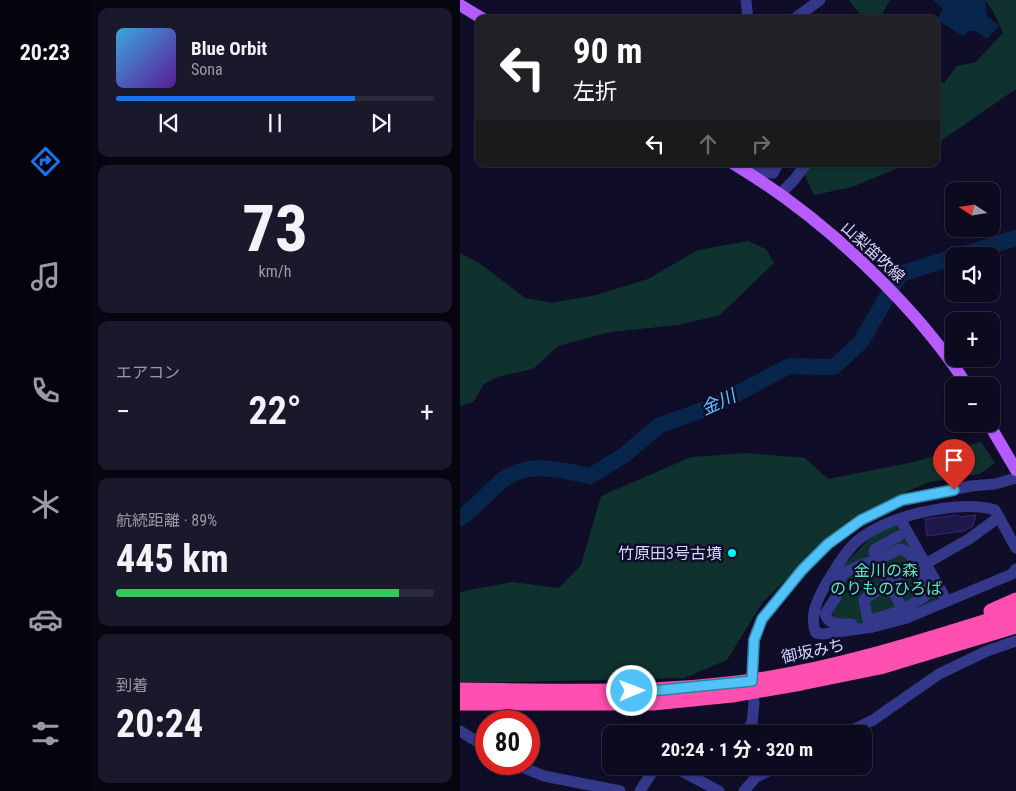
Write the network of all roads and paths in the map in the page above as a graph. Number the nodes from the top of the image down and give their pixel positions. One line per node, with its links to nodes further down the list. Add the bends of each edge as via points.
1 (746, 0): 5 (street)
2 (820, 0): 6 (street)
3 (460, 5): 4 (main road)
4 (476, 15)
5 (748, 15)
6 (799, 15)
7 (739, 167): 8 (street, via 773,173); 10 (main road, 山梨笛吹線)
8 (776, 167)
9 (804, 167): 10 (street)
10 (780, 194): 11 (main road, 山梨笛吹線, via 894,294)
11 (961, 377)
12 (994, 432): 13 (main road)
13 (1016, 470)
14 (1016, 478): 31 (street, via 902,500 861,520 828,544 762,619 754,640)
15 (999, 517): 16 (street, via 995,510 982,506 929,511); 18 (street); 20 (street, via 969,539)
16 (900, 519): 24 (street, bridge); 24 (street, via 856,542 835,569 818,598 813,619 816,632 823,634 873,627 907,618)
17 (899, 536): 19 (street, via 875,549)
18 (1016, 548)
19 (877, 560): 20 (street, via 905,549); 22 (street); 27 (street, via 844,573 836,597 825,614 827,619 837,624)
20 (918, 568): 22 (street); 25 (street, via 927,586 925,596)
21 (1016, 569): 24 (street, via 1012,574)
22 (890, 584): 25 (street); 27 (street, via 864,600)
23 (1016, 600): 30 (highway)
24 (947, 601)
25 (903, 610): 27 (street)
26 (1016, 612): 30 (highway, 御坂みち)
27 (868, 621)
28 (1016, 627): 31 (highway, 御坂みち, via 880,667)
29 (1016, 641): 35 (street, via 939,674)
30 (902, 647): 31 (highway, 御坂みち)
31 (752, 686): 32 (highway, 御坂みち, via 651,691); 33 (highway, 御坂みち, via 653,703); 34 (street)
32 (460, 690)
33 (460, 703)
34 (751, 725)
35 (863, 725)
36 (460, 731): 37 (street)
37 (475, 740)
38 (540, 774): 42 (street)
39 (650, 775): 43 (street)
40 (689, 775): 44 (street)
41 (760, 775): 45 (street)
42 (620, 791)
43 (640, 791)
44 (719, 791)
45 (744, 791)

